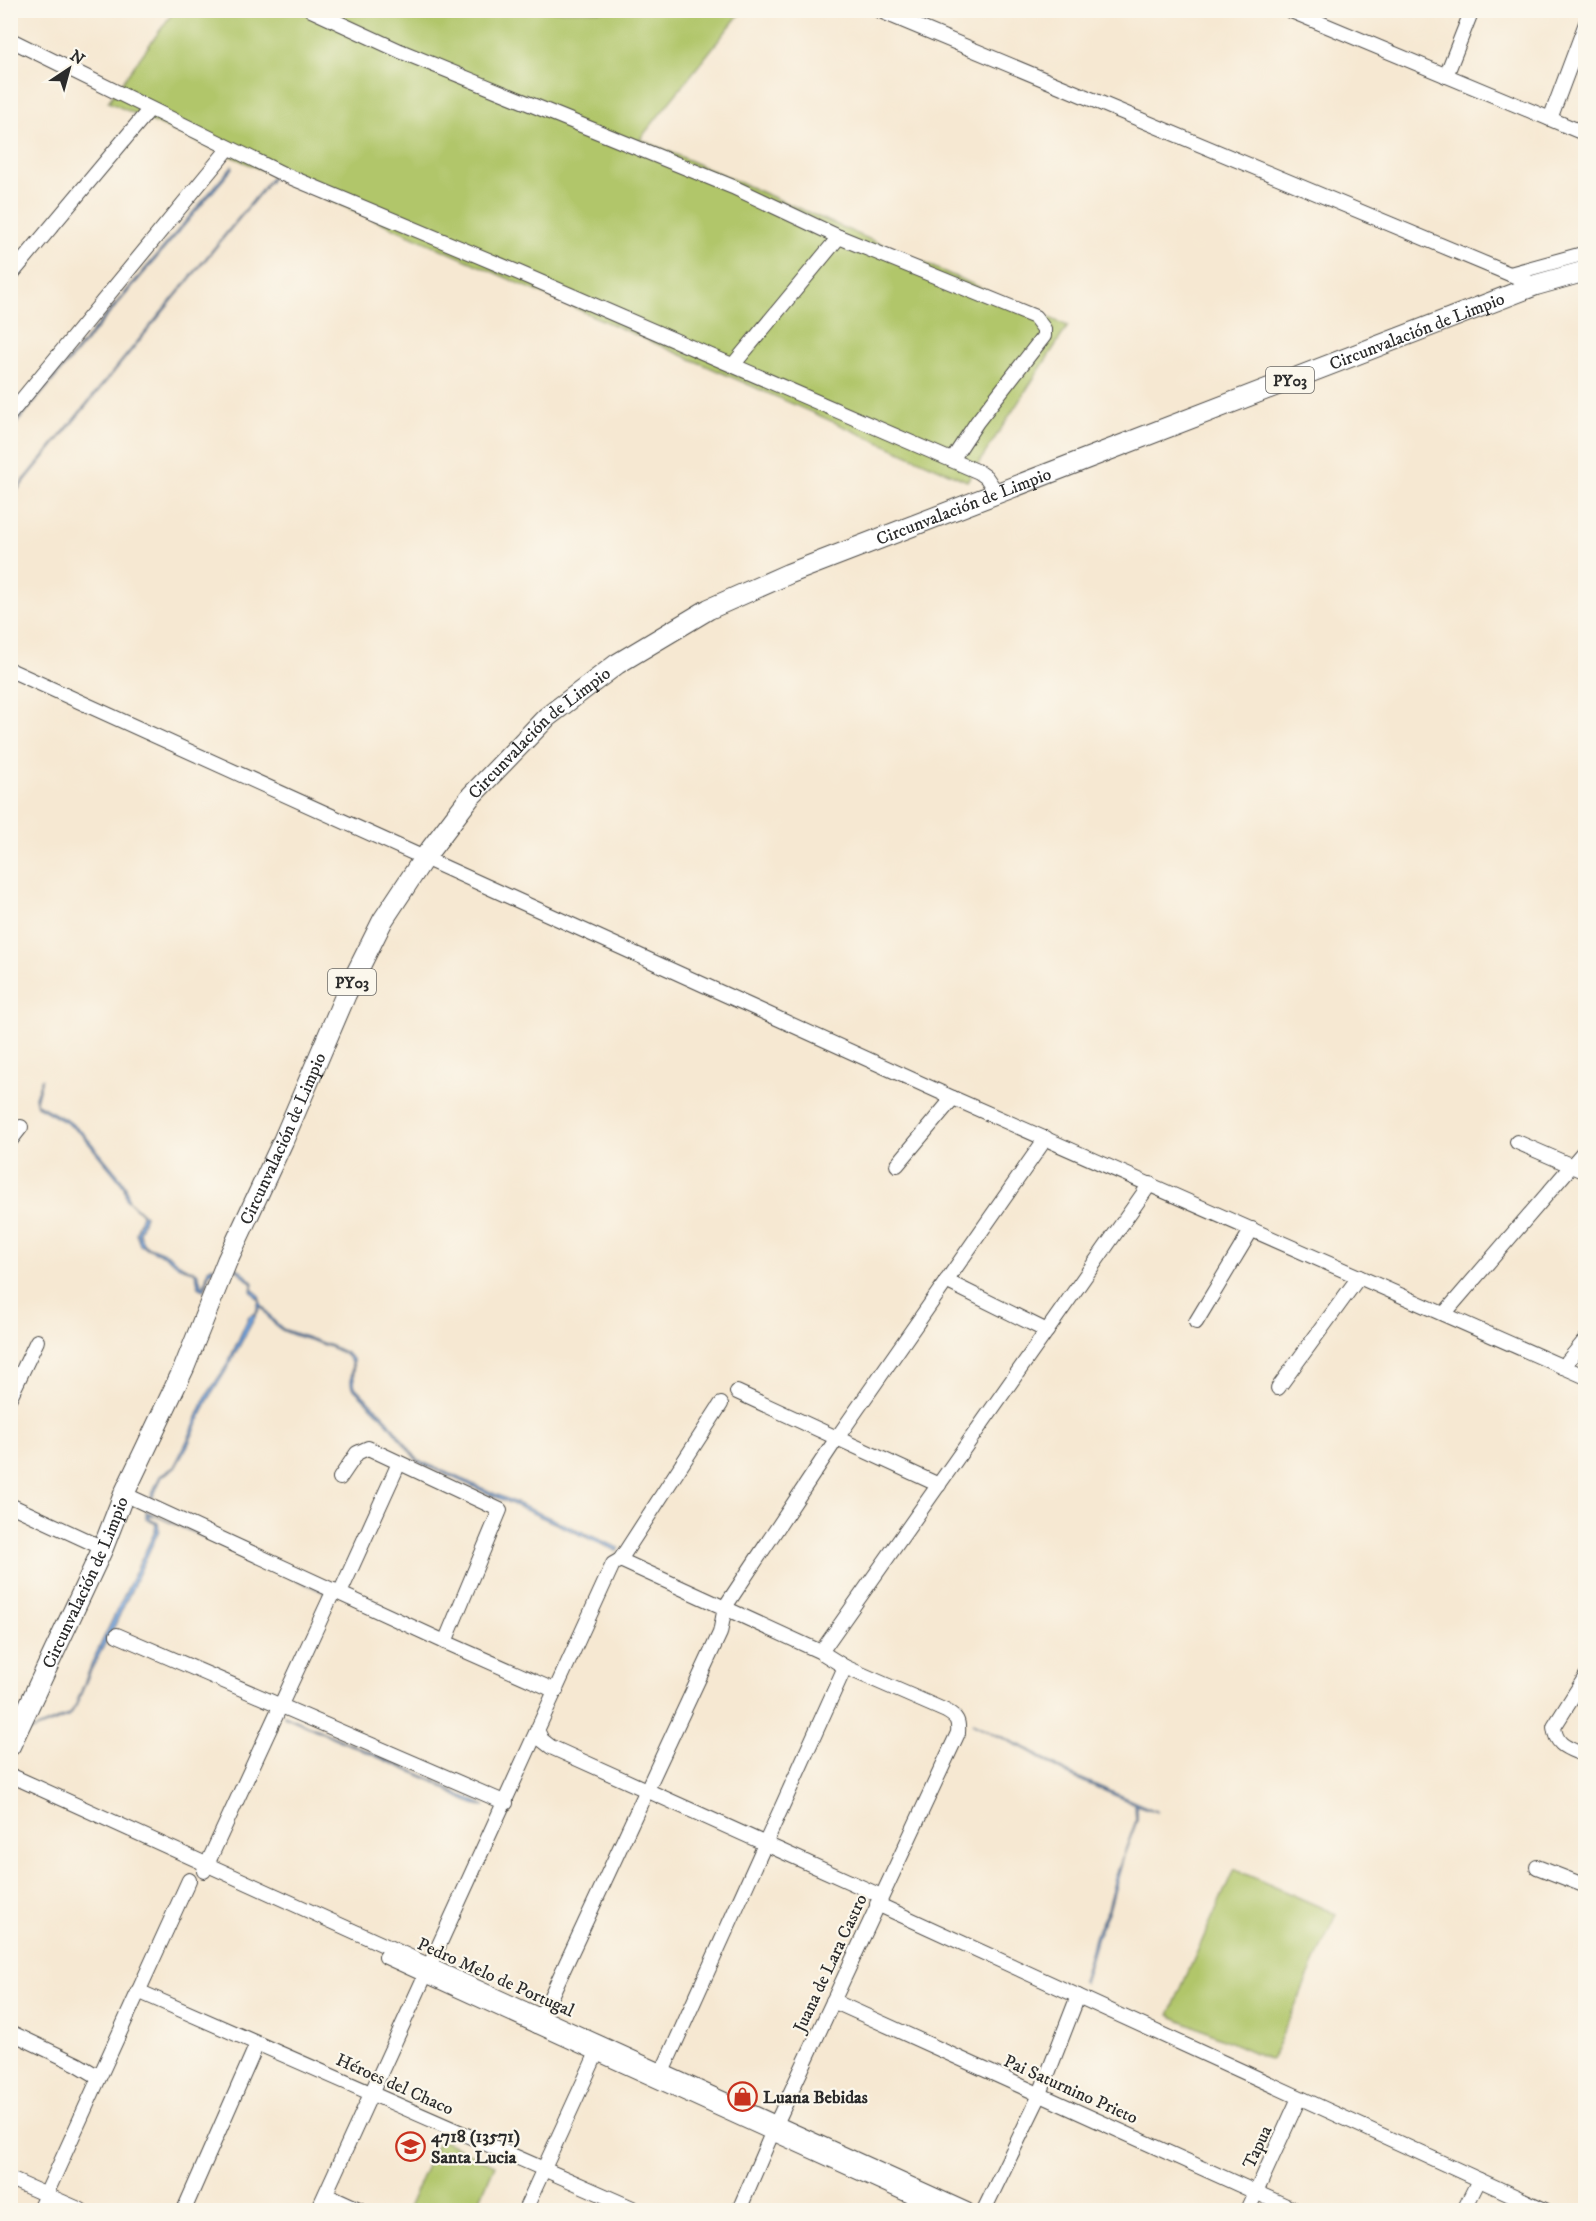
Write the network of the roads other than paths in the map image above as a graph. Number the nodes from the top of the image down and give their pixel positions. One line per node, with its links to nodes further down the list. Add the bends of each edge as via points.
1 (311, 10): 12 (street, via 400,51 733,187)
2 (878, 10): 15 (street)
3 (1288, 10): 7 (street)
4 (1472, 10): 7 (street)
5 (1586, 23): 9 (street)
6 (13, 41): 8 (street)
7 (1446, 76): 9 (street)
8 (149, 110): 11 (street); 16 (street)
9 (1550, 119): 10 (street)
10 (1586, 134)
11 (229, 148): 18 (street); 19 (street)
12 (839, 237): 18 (street); 20 (street, via 1041,323 1044,336)
13 (1586, 253): 15 (street)
14 (1586, 272): 17 (highway, Circunvalación de Limpio / PY03)
15 (1510, 274): 17 (street)
16 (10, 276)
17 (1536, 285): 21 (highway, Circunvalación de Limpio / PY03)
18 (733, 365): 20 (street)
19 (10, 414)
20 (952, 460): 21 (street, via 983,475)
21 (997, 493): 23 (highway, Circunvalación de Limpio / PY03, via 709,609 616,664 548,717 471,796)
22 (10, 670): 23 (street)
23 (424, 858): 24 (street); 52 (highway, Circunvalación de Limpio / PY03, via 383,920 346,994 184,1368)
24 (953, 1098): 26 (street); 30 (street)
25 (21, 1127): 27 (street)
26 (1046, 1138): 33 (street); 36 (street)
27 (10, 1141)
28 (1517, 1142): 31 (street)
29 (1586, 1149): 31 (street)
30 (897, 1165)
31 (1572, 1166): 32 (street); 37 (street)
32 (1586, 1172)
33 (1149, 1184): 34 (street); 39 (street)
34 (1251, 1229): 35 (street); 38 (street)
35 (1359, 1277): 37 (street); 44 (street)
36 (946, 1281): 39 (street); 48 (street)
37 (1444, 1314): 42 (street)
38 (1196, 1322)
39 (1047, 1331): 51 (street)
40 (1586, 1339): 42 (street)
41 (37, 1341): 46 (street)
42 (1563, 1367): 43 (street)
43 (1586, 1377)
44 (1278, 1388)
45 (737, 1392): 48 (street)
46 (10, 1397)
47 (721, 1404): 55 (street)
48 (837, 1438): 51 (street); 57 (street)
49 (399, 1463): 50 (street, via 365,1448); 56 (street); 59 (street, via 501,1511)
50 (340, 1478)
51 (939, 1485): 60 (street)
52 (124, 1494): 54 (highway, Circunvalación de Limpio / PY03); 56 (street)
53 (10, 1504): 54 (street)
54 (103, 1548): 66 (highway, Circunvalación de Limpio / PY03)
55 (620, 1560): 57 (street); 63 (street, via 614,1564)
56 (337, 1591): 59 (street); 64 (street)
57 (725, 1607): 60 (street); 70 (street, via 720,1633)
58 (117, 1635): 64 (street)
59 (445, 1642): 63 (street)
60 (821, 1652): 61 (street)
61 (845, 1667): 72 (street); 77 (street, Juana de Lara Castro, via 955,1716 959,1724)
62 (1586, 1676): 67 (street, via 1554,1727 1560,1744)
63 (556, 1691): 65 (street)
64 (281, 1707): 71 (street); 74 (street)
65 (538, 1731): 70 (street, via 551,1747); 71 (street)
66 (10, 1746)
67 (1586, 1756)
68 (10, 1775): 74 (street, Pedro Melo de Portugal)
69 (10, 1785): 74 (street, Pedro Melo de Portugal)
70 (647, 1790): 72 (street); 82 (street)
71 (506, 1803): 78 (street)
72 (764, 1844): 77 (street); 89 (street)
73 (1537, 1867): 76 (street)
74 (205, 1869): 78 (street, Pedro Melo de Portugal)
75 (189, 1880): 79 (street)
76 (1586, 1886)
77 (879, 1900): 80 (street); 81 (street, Juana de Lara Castro)
78 (428, 1971): 82 (street, Pedro Melo de Portugal); 90 (street)
79 (138, 1991): 84 (street, Héroes del Chaco); 86 (street)
80 (1078, 1996): 91 (street); 92 (street)
81 (832, 2001): 91 (street, Pai Saturnino Prieto); 93 (street, Juana de Lara Castro)
82 (539, 2021): 85 (street, Pedro Melo de Portugal)
83 (10, 2032): 87 (street)
84 (257, 2044): 90 (street, Héroes del Chaco); 102 (street)
85 (599, 2049): 89 (street, Pedro Melo de Portugal); 94 (street)
86 (109, 2053): 87 (street); 88 (street)
87 (77, 2064): 88 (street)
88 (99, 2077): 99 (street)
89 (660, 2077): 93 (street, Pedro Melo de Portugal)
90 (372, 2093): 94 (street, Héroes del Chaco); 98 (street)
91 (1040, 2095): 97 (street, Pai Saturnino Prieto); 110 (street)
92 (1299, 2098): 96 (street); 97 (street, Tapua)
93 (774, 2128): 107 (street, Juana de Lara Castro); 108 (street, Pedro Melo de Portugal); 109 (street, Pedro Melo de Portugal)
94 (544, 2169): 105 (street); 106 (street, Héroes del Chaco)
95 (10, 2179): 99 (street)
96 (1479, 2180): 113 (street); 114 (street)
97 (1256, 2192): 111 (street, Tapua); 112 (street, Pai Saturnino Prieto)
98 (326, 2194): 103 (street); 104 (street)
99 (46, 2195): 100 (street); 101 (street)
100 (39, 2211)
101 (81, 2211)
102 (184, 2211)
103 (318, 2211)
104 (361, 2211)
105 (525, 2211)
106 (637, 2211)
107 (739, 2211)
108 (941, 2211)
109 (967, 2211)
110 (984, 2211)
111 (1248, 2211)
112 (1295, 2211)
113 (1464, 2211)
114 (1545, 2211)

